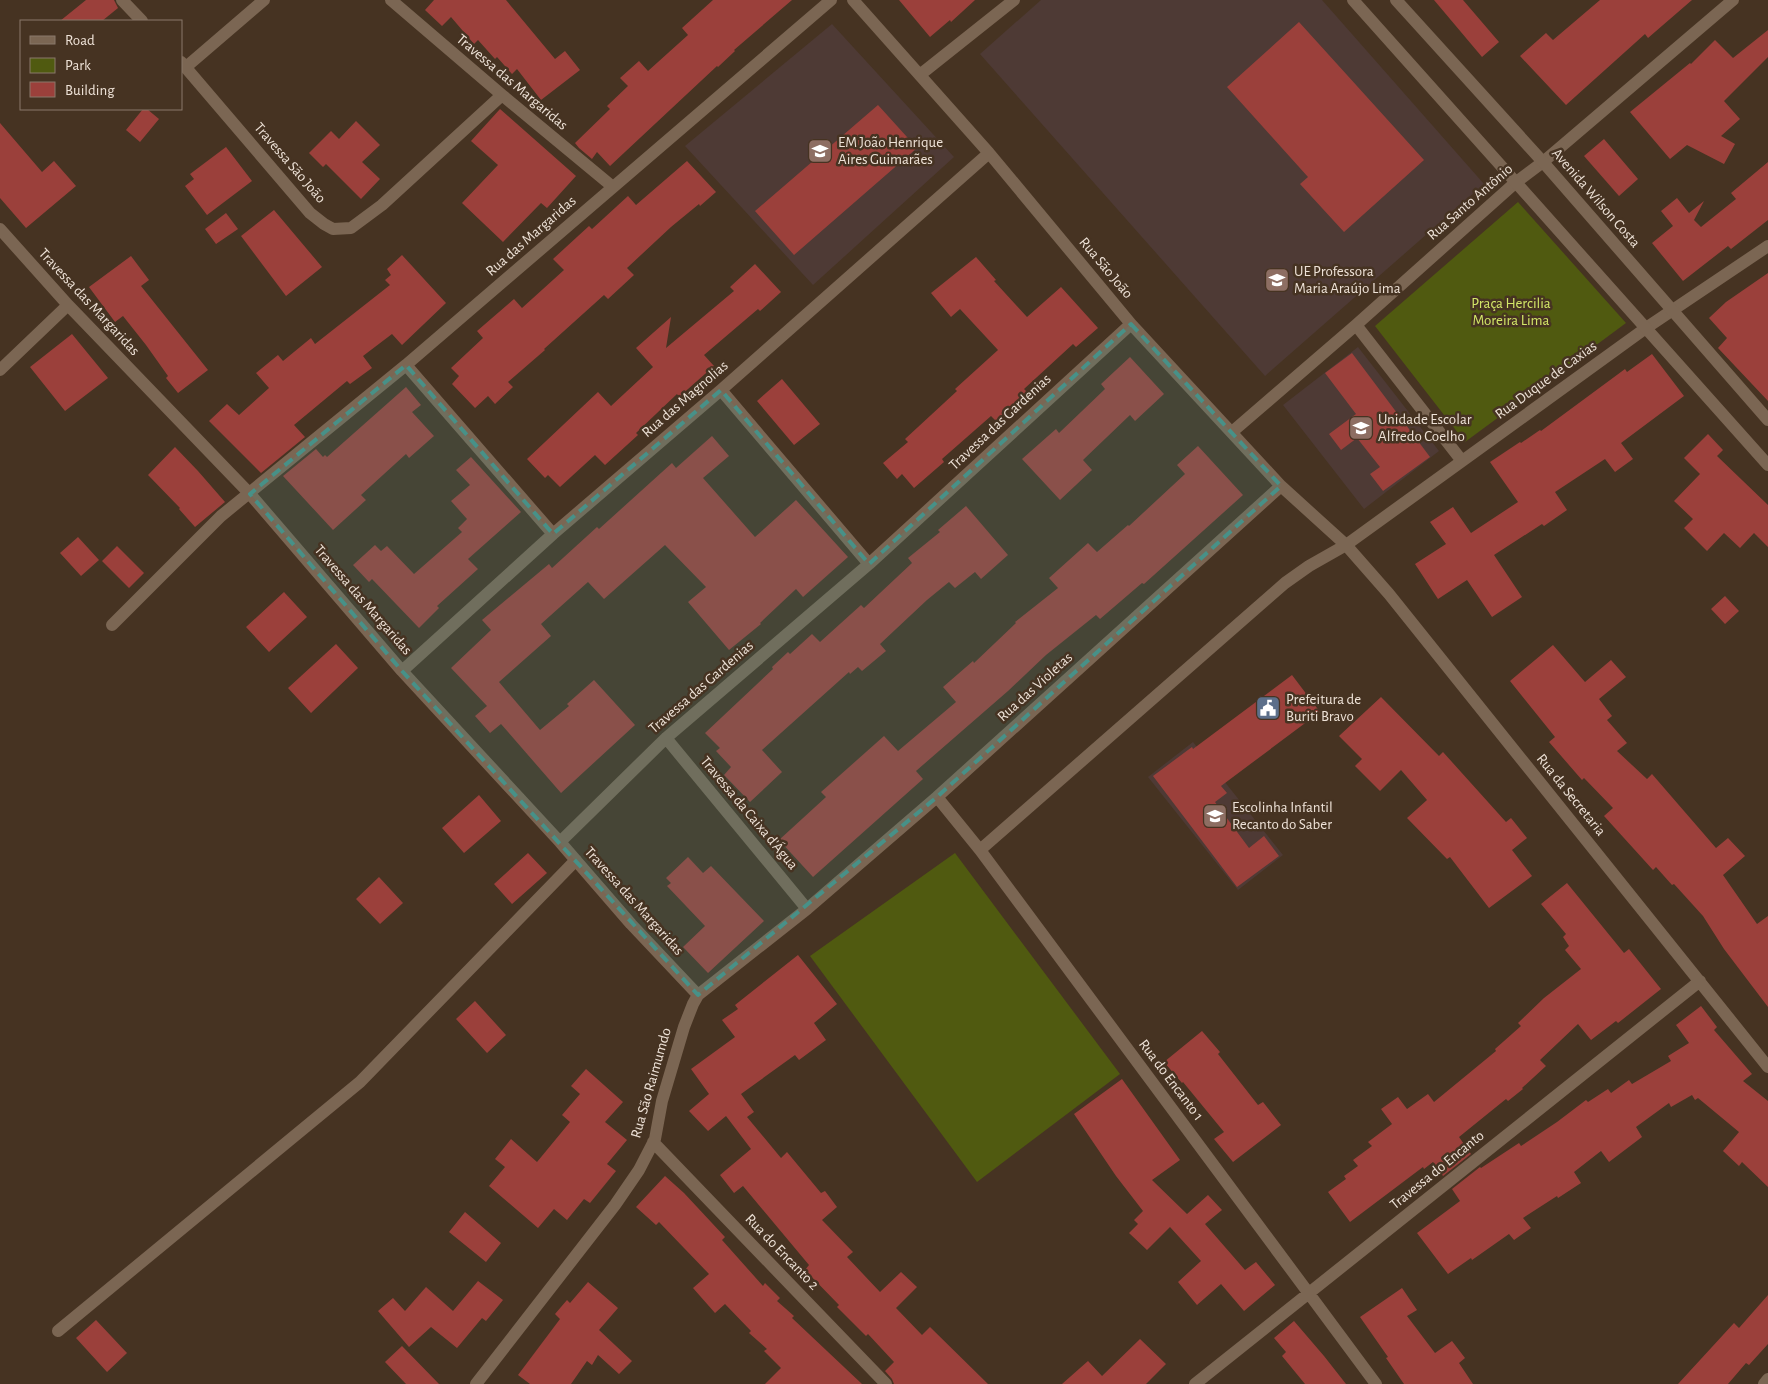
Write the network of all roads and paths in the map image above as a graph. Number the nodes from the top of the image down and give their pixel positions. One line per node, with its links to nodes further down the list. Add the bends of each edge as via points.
1 (122, 0): 10 (street)
2 (264, 0): 11 (street)
3 (391, 0): 13 (street, Travessa das Margaridas)
4 (832, 0): 17 (street, Rua das Margaridas)
5 (853, 0): 12 (street, Rua São João)
6 (1014, 0): 12 (street)
7 (1353, 0): 16 (street)
8 (1396, 0): 15 (street, Avenida Wilson Costa)
9 (1733, 0): 15 (street, Rua Santo Antônio)
10 (141, 20)
11 (184, 64): 13 (street, Travessa São João, via 310,213 333,229 342,230 351,228 382,205)
12 (921, 74): 14 (street, Rua São João)
13 (502, 95): 17 (street, Travessa das Margaridas)
14 (989, 153): 22 (street, Rua São João); 27 (street, Rua das Magnolias)
15 (1543, 162): 16 (street, Rua Santo Antônio); 21 (street, Avenida Wilson Costa)
16 (1515, 183): 23 (street, Rua Santo Antônio); 24 (street)
17 (613, 187): 25 (street, Rua das Margaridas)
18 (0, 229): 20 (street, Travessa das Margaridas)
19 (1768, 246): 21 (street, Rua Duque de Caxias)
20 (68, 305): 26 (street); 33 (street, Travessa das Margaridas)
21 (1673, 311): 24 (street, Rua Duque de Caxias); 28 (street, Avenida Wilson Costa)
22 (1131, 324): 29 (street, Rua São João); 36 (street, Travessa das Gardenias)
23 (1356, 325): 29 (street, Rua Santo Antônio); 30 (street)
24 (1646, 328): 30 (street, Rua Duque de Caxias); 31 (street)
25 (406, 365): 33 (street, Rua das Margaridas); 34 (street)
26 (0, 370)
27 (722, 390): 34 (street, Rua das Magnolias); 36 (street)
28 (1768, 420)
29 (1232, 432): 32 (street, Rua São João)
30 (1462, 461): 35 (street, Rua Duque de Caxias)
31 (1768, 465)
32 (1281, 486): 35 (street, Rua São João); 40 (street, Rua das Violetas)
33 (250, 494): 37 (street, Rua das Margaridas, via 210,525); 38 (street, Travessa das Margaridas)
34 (553, 534): 38 (street, Rua das Magnolias)
35 (1346, 545): 42 (street, via 1284,583); 45 (street, Rua da Secretaria)
36 (869, 564): 39 (street, Travessa das Gardenias)
37 (112, 625)
38 (402, 671): 41 (street, Travessa das Margaridas)
39 (666, 738): 41 (street, Travessa das Gardenias); 44 (street, Travessa da Caixa d'Água)
40 (937, 797): 42 (street, Rua do Encanto 1); 44 (street, Rua das Violetas)
41 (560, 842): 43 (street, Travessa das Margaridas)
42 (980, 850): 49 (street, Rua do Encanto 1)
43 (576, 860): 46 (street, Travessa das Margaridas); 50 (street, via 360,1082)
44 (807, 909): 46 (street, Rua São Raimumdo)
45 (1700, 981): 47 (street, Rua da Secretaria); 49 (street, Travessa do Encanto)
46 (698, 995): 48 (street, Rua São Raimumdo, via 684,1027)
47 (1768, 1067)
48 (653, 1142): 52 (street, Rua São Raimumdo, via 615,1205); 53 (street, Rua do Encanto 2)
49 (1309, 1293): 54 (street, Travessa do Encanto); 55 (street, Rua do Encanto 1)
50 (58, 1331)
51 (1768, 1379): 56 (street)
52 (476, 1384)
53 (886, 1384)
54 (1195, 1384)
55 (1376, 1384)
56 (1764, 1384)

